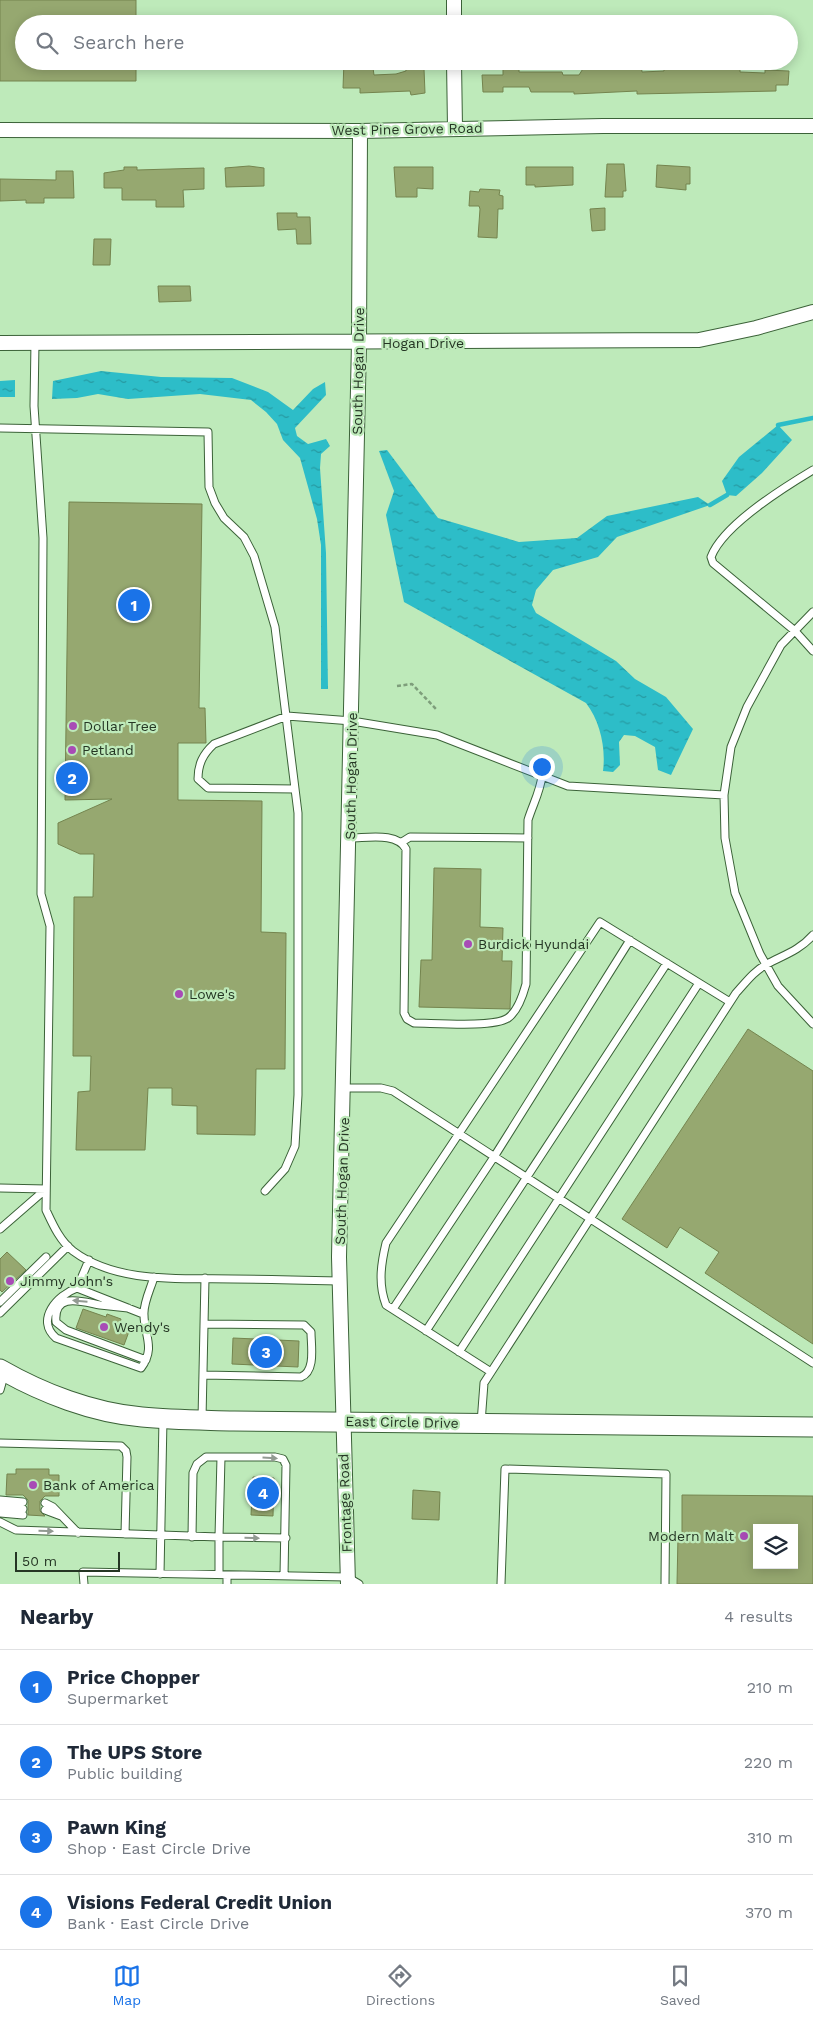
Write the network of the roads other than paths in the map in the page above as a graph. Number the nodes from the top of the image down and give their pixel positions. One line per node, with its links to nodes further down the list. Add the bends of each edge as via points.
1 (454, 0): 2 (street)
2 (454, 15)
3 (454, 70): 5 (street)
4 (813, 126): 5 (street, West Pine Grove Road)
5 (455, 128): 7 (street, West Pine Grove Road)
6 (0, 130): 7 (street, West Pine Grove Road)
7 (360, 131): 11 (street, South Hogan Drive)
8 (813, 312): 11 (street, Hogan Drive, via 699,340)
9 (35, 342): 10 (street, Hogan Drive); 11 (street, Hogan Drive); 13 (lane)
10 (0, 343)
11 (359, 343): 19 (street, South Hogan Drive)
12 (0, 428): 13 (lane)
13 (36, 428): 18 (lane, via 208,432 209,487 224,518 244,537 254,556 275,627); 38 (lane, via 43,538 41,894 50,926)
14 (813, 470): 16 (lane, via 774,493 724,536 711,557 713,563)
15 (813, 612): 16 (lane)
16 (795, 631): 17 (lane); 22 (lane, via 781,645 747,707 731,747)
17 (813, 651)
18 (287, 716): 19 (lane); 21 (lane); 21 (lane, via 214,744 200,762 198,779 208,788)
19 (352, 721): 20 (lane, via 437,735); 23 (street, South Hogan Drive)
20 (542, 776): 22 (lane, via 568,786); 24 (lane, via 540,794 528,820)
21 (295, 789): 39 (lane, via 298,812 296,1146 285,1169)
22 (724, 795): 29 (lane, via 725,838 735,893)
23 (350, 838): 25 (lane, via 395,838); 33 (street, South Hogan Drive)
24 (528, 838): 25 (lane, via 410,837); 25 (lane, via 526,984 521,1000 508,1018 495,1024 414,1023 407,1019 404,1013 406,849)
25 (402, 842)
26 (813, 936): 29 (lane, via 798,950)
27 (630, 940): 28 (lane); 34 (lane, via 600,922); 35 (lane)
28 (667, 963): 30 (lane); 36 (lane)
29 (766, 964): 31 (lane, via 752,974); 32 (lane, via 778,986)
30 (699, 983): 31 (lane); 40 (lane)
31 (730, 1002): 41 (lane)
32 (813, 1024)
33 (344, 1088): 34 (lane, via 394,1091); 48 (street, South Hogan Drive)
34 (458, 1133): 35 (lane); 52 (lane, via 386,1243 381,1265 381,1292 386,1305)
35 (494, 1157): 36 (lane); 52 (lane)
36 (527, 1178): 40 (lane); 56 (lane)
37 (0, 1188): 38 (lane)
38 (46, 1189): 42 (lane); 43 (lane, via 46,1210 55,1230)
39 (265, 1191)
40 (559, 1199): 41 (lane); 57 (lane)
41 (590, 1219): 59 (lane); 61 (lane)
42 (0, 1229)
43 (68, 1246): 45 (lane); 53 (lane)
44 (46, 1257): 50 (lane)
45 (89, 1260): 46 (lane, via 122,1272); 49 (lane)
46 (154, 1277): 47 (lane); 54 (lane)
47 (205, 1278): 48 (lane); 55 (lane)
48 (340, 1281): 66 (street, South Hogan Drive)
49 (77, 1288): 51 (lane); 58 (lane, via 53,1304 47,1319 51,1333 56,1338 141,1368)
50 (0, 1302)
51 (128, 1308): 54 (lane); 58 (lane, one-way to 58, via 72,1300 59,1307 55,1314 56,1322 66,1330)
52 (393, 1309): 56 (lane)
53 (0, 1313)
54 (144, 1314): 58 (lane, via 148,1334)
55 (204, 1324): 62 (lane); 62 (lane, via 304,1325 311,1332 310,1369 301,1377)
56 (426, 1331): 57 (lane)
57 (459, 1352): 61 (lane)
58 (146, 1360)
59 (813, 1363)
60 (2, 1370): 63 (lane); 64 (street, East Circle Drive, via 30,1385 83,1404 119,1414)
61 (490, 1372): 67 (lane, via 484,1383)
62 (203, 1375): 65 (lane)
63 (0, 1390)
64 (163, 1418): 65 (street, East Circle Drive); 79 (lane)
65 (202, 1420): 66 (street, East Circle Drive)
66 (342, 1421): 67 (street, East Circle Drive); 87 (street, Frontage Road)
67 (481, 1423): 68 (street, East Circle Drive)
68 (813, 1427)
69 (0, 1443): 78 (lane, via 121,1446 127,1457)
70 (221, 1457): 80 (lane, via 206,1458 197,1464 193,1473); 81 (lane); 82 (lane, one-way to 82, via 282,1459 286,1465)
71 (0, 1500): 73 (lane)
72 (0, 1507): 73 (lane)
73 (23, 1509): 74 (lane)
74 (0, 1512)
75 (63, 1516): 75 (lane, via 54,1507 45,1510); 77 (lane)
76 (0, 1522): 77 (lane, one-way to 77, via 16,1530)
77 (78, 1533): 78 (lane)
78 (125, 1534): 79 (lane)
79 (161, 1536): 80 (lane); 83 (lane)
80 (192, 1536): 81 (lane)
81 (219, 1537): 82 (lane, one-way to 82); 84 (lane)
82 (286, 1538): 86 (lane)
83 (160, 1574): 84 (lane); 88 (lane, via 83,1572)
84 (219, 1574): 85 (lane)
85 (227, 1575): 86 (lane); 89 (lane)
86 (284, 1576): 87 (lane)
87 (352, 1582)
88 (84, 1584)
89 (227, 1584)
90 (501, 1584): 91 (lane, via 505,1469 666,1474)
91 (664, 1584)

